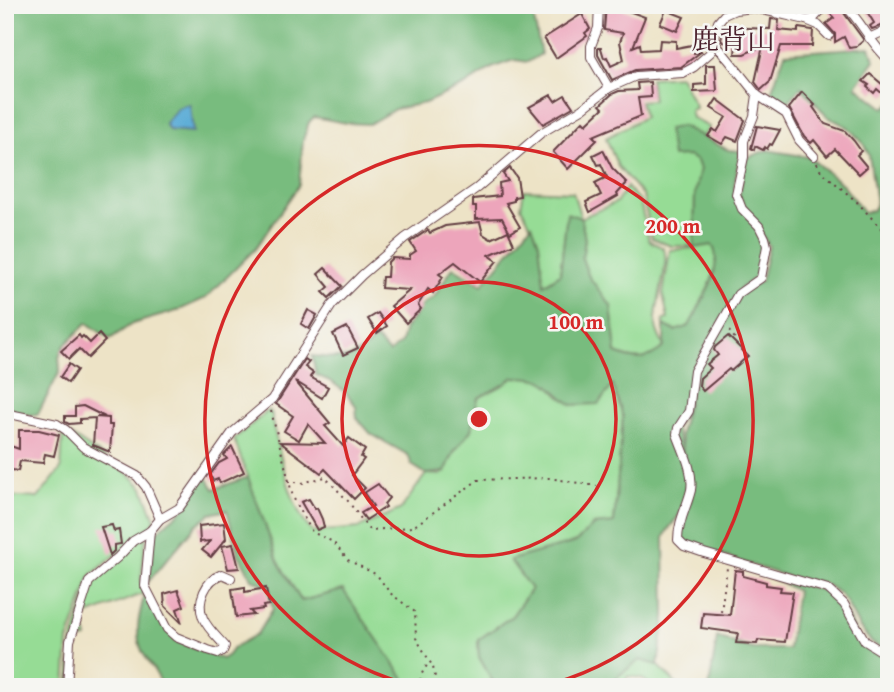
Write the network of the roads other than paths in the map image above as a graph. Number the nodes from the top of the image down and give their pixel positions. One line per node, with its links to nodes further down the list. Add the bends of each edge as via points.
1 (599, 5): 10 (street, via 591,57)
2 (825, 5): 4 (street, via 813,19)
3 (844, 5): 7 (street)
4 (806, 20): 6 (street); 8 (street, via 754,8 735,10 718,22)
5 (889, 29): 7 (street)
6 (829, 36)
7 (869, 37): 9 (street)
8 (715, 43): 10 (street, via 704,60 683,73 636,76); 11 (street)
9 (889, 60)
10 (610, 88): 14 (street, via 541,133 362,275 332,305 269,403 232,433 179,508)
11 (757, 95): 12 (street, via 786,114 799,140); 17 (street, via 744,141 737,194 742,209 765,237 762,275 738,294 694,371 689,411 677,434 691,485 678,537 684,546 828,589 844,604 865,641)
12 (814, 156)
13 (5, 413): 14 (street, via 57,424 83,447 136,476)
14 (160, 519): 15 (street)
15 (149, 531): 16 (street, via 145,586 166,629 176,637 223,651 225,646 201,610 213,577); 18 (street, via 87,586 70,641)
16 (231, 578)
17 (889, 656)
18 (67, 687)

